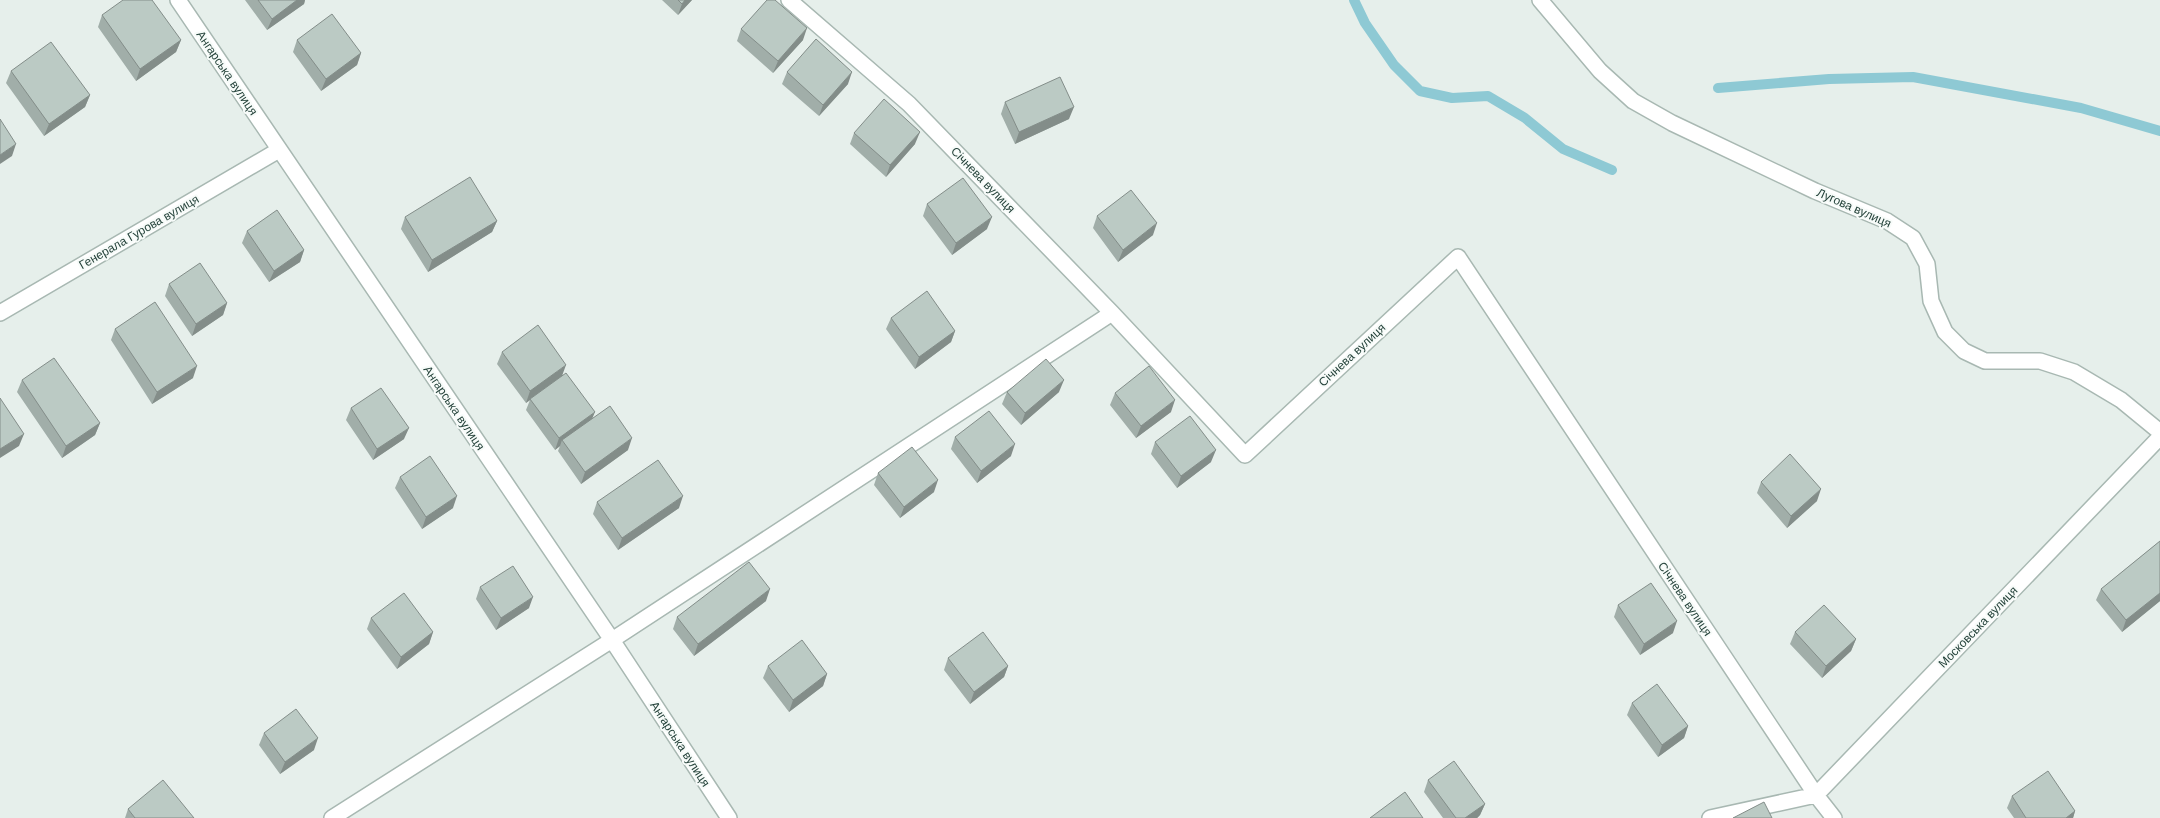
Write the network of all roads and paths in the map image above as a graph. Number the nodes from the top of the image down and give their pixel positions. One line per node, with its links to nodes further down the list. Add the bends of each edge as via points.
1 (178, 0): 4 (street, Ангарська вулиця)
2 (789, 0): 6 (street, Січнева вулиця, via 909,104)
3 (1540, 0): 7 (street, Лугова вулиця, via 1600,71 1633,101 1815,191 1887,220 1913,238 1927,264 1930,301 1945,332 1964,350 1985,361 2040,361 2074,372 2121,400)
4 (279, 150): 5 (street, Генерала Гурова вулиця); 9 (street, Ангарська вулиця)
5 (0, 313)
6 (1112, 313): 9 (street); 10 (street, Січнева вулиця, via 1245,454 1458,257)
7 (2160, 432)
8 (2160, 437): 10 (street, Московська вулиця)
9 (612, 640): 11 (street); 12 (street, Ангарська вулиця)
10 (1816, 795): 13 (street); 14 (street)
11 (332, 818)
12 (729, 818)
13 (1710, 818)
14 (1834, 818)

